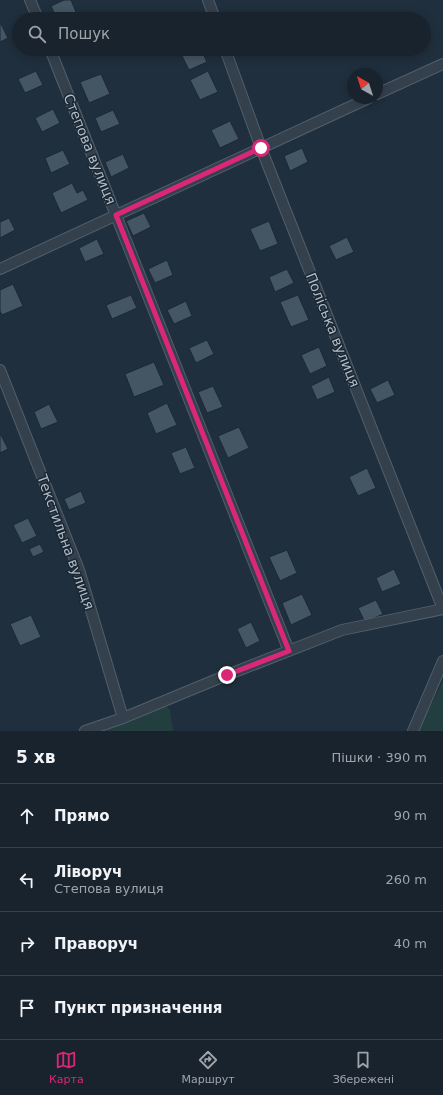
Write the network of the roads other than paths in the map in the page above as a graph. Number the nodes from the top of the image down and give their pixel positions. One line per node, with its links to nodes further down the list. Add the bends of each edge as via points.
1 (30, 0): 3 (street)
2 (208, 0): 4 (street)
3 (35, 12)
4 (212, 12)
5 (53, 56): 11 (street, Степова вулиця)
6 (228, 56): 10 (street, Поліська вулиця)
7 (443, 64): 8 (street)
8 (383, 91)
9 (356, 104): 10 (street)
10 (261, 148): 11 (street); 14 (street, Поліська вулиця)
11 (116, 215): 12 (street); 15 (street, Степова вулиця)
12 (0, 269)
13 (0, 370): 17 (street, Текстильна вулиця, via 79,570)
14 (443, 609): 15 (street, via 342,630)
15 (289, 651): 17 (street)
16 (443, 661): 19 (street)
17 (123, 718): 18 (street)
18 (84, 731)
19 (413, 731)

